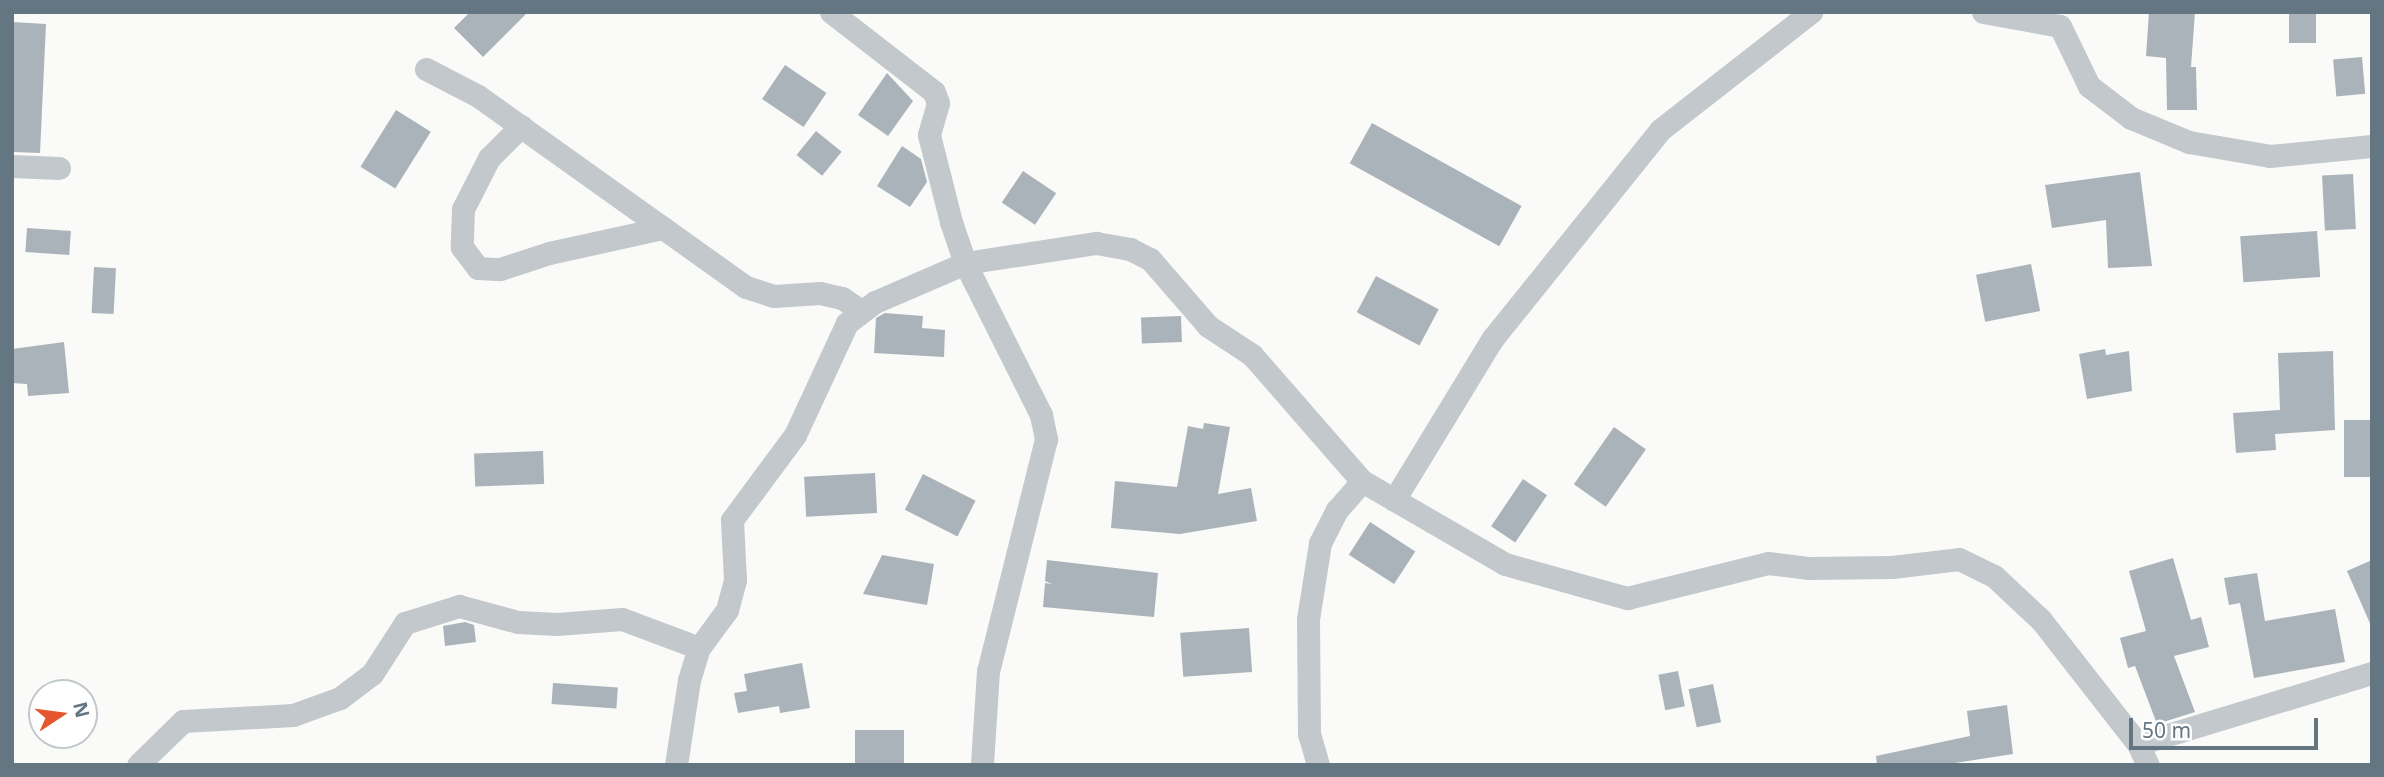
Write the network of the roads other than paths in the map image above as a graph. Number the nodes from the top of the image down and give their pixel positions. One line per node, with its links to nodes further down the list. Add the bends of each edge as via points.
1 (831, 12): 10 (street, via 934,92 938,103 929,135)
2 (1811, 12): 13 (street, via 1660,130 1493,338)
3 (1983, 12): 6 (street, via 2060,26 2089,86 2132,118 2189,142 2270,156)
4 (426, 69): 5 (street, via 478,96)
5 (521, 126): 9 (street); 9 (street, via 489,158 463,209 462,247 478,268 500,269 549,253)
6 (2372, 146)
7 (12, 166): 8 (street)
8 (59, 168)
9 (663, 229): 11 (street, via 746,287 774,296 820,293 842,298)
10 (965, 264): 11 (street); 12 (street, via 1052,246 1096,243 1130,249 1150,259 1208,326 1252,355); 19 (street, via 1041,415 1046,439 988,671)
11 (860, 310): 14 (street, via 847,323 830,355 795,435 733,520 735,580 730,600)
12 (1362, 481): 13 (street); 20 (street, via 1337,510 1320,543 1308,620 1309,734)
13 (1394, 500): 16 (street, via 1505,564 1627,598 1768,563 1808,568 1892,567 1959,559 1994,576 2041,620)
14 (699, 648): 17 (street, via 622,619 518,622 459,607 405,623 372,674 340,698 293,715 183,721); 18 (street, via 689,680)
15 (2372, 673): 16 (street)
16 (2143, 755)
17 (138, 765)
18 (676, 765)
19 (982, 765)
20 (1318, 765)

